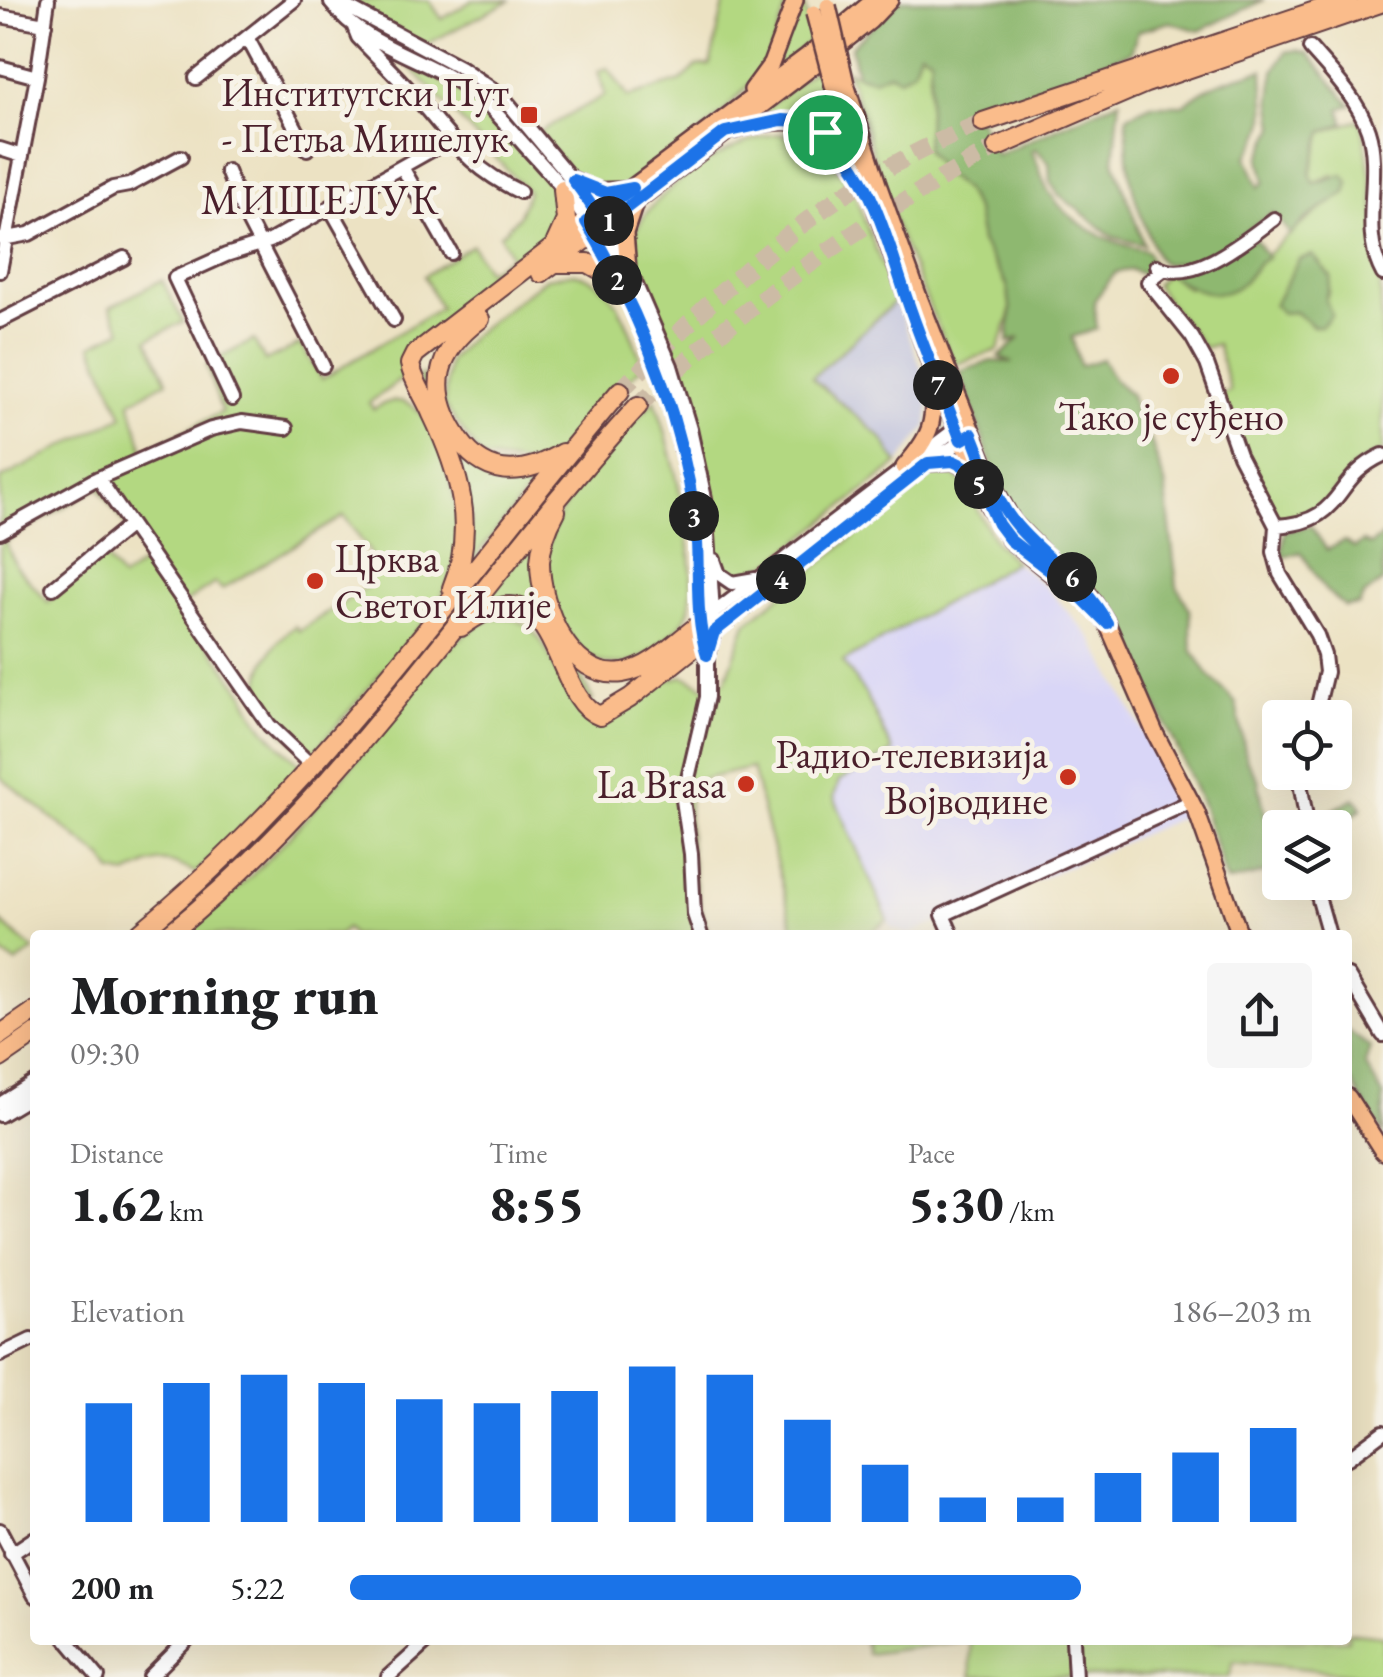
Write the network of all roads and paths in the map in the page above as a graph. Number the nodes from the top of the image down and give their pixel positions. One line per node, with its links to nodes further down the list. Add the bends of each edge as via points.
1 (48, 0): 11 (street)
2 (294, 0): 13 (street)
3 (331, 0): 12 (street); 30 (street, via 490,86)
4 (795, 0): 20 (main road, via 770,64)
5 (874, 0): 20 (main road)
6 (890, 0): 20 (main road)
7 (1348, 0): 19 (highway)
8 (1383, 2): 22 (highway, via 1146,83)
9 (820, 5): 18 (main road, bridge)
10 (0, 16): 11 (street)
11 (45, 24): 16 (street)
12 (354, 26): 21 (street); 30 (street, via 475,93)
13 (248, 39): 17 (street); 24 (street)
14 (1310, 48): 42 (street, via 1352,98 1370,134 1371,242)
15 (0, 67): 16 (street)
16 (37, 77): 25 (street)
17 (196, 78)
18 (840, 86): 29 (main road); 52 (main road)
19 (983, 122)
20 (720, 129): 29 (main road, via 798,121 836,142); 32 (main road)
21 (451, 139): 27 (street); 31 (street, via 481,171)
22 (997, 147)
23 (0, 149): 25 (street)
24 (307, 149)
25 (22, 156): 36 (street)
26 (180, 157): 36 (street, via 29,234)
27 (402, 167): 33 (street); 38 (street)
28 (226, 171): 37 (street)
29 (865, 184): 47 (main road)
30 (568, 185): 32 (main road); 35 (street); 39 (highway, via 566,220)
31 (520, 192)
32 (634, 194): 35 (main road); 43 (main road)
33 (330, 207): 37 (street); 44 (street)
34 (1274, 220): 61 (street, via 1207,264 1160,267 1148,282 1207,364 1239,455)
35 (595, 224): 39 (highway); 43 (street)
36 (3, 239): 41 (street)
37 (260, 246): 46 (street); 49 (street, via 175,278)
38 (451, 253)
39 (552, 257): 43 (highway); 53 (highway, via 463,331 440,372 440,406 470,455 494,468 536,468); 67 (highway, via 410,364 454,465 464,512 460,568)
40 (124, 258): 45 (street)
41 (0, 272)
42 (1383, 274)
43 (623, 275): 63 (street, via 680,395); 68 (street, via 682,453)
44 (394, 320)
45 (0, 321)
46 (323, 366)
47 (932, 370): 52 (main road); 56 (main road, via 932,427)
48 (620, 390): 53 (highway)
49 (232, 399)
50 (638, 406): 59 (highway)
51 (286, 428): 58 (street, via 210,429)
52 (964, 431): 55 (street); 56 (street); 57 (main road); 66 (main road, via 1013,522 1084,588)
53 (584, 432): 67 (highway)
54 (1383, 456): 61 (street, via 1350,478 1322,515)
55 (928, 463): 57 (main road, via 953,461); 68 (street)
56 (904, 467): 64 (street)
57 (974, 471): 66 (main road, via 1010,540)
58 (98, 478): 60 (street); 62 (street)
59 (574, 480): 68 (highway, via 542,540 540,559 557,628 578,660 620,674); 69 (highway)
60 (130, 525): 65 (street); 71 (street)
61 (1276, 526): 70 (street, via 1280,574 1324,655)
62 (0, 532)
63 (710, 546): 64 (street, via 724,579 740,584); 68 (street)
64 (762, 577): 68 (street)
65 (54, 588)
66 (1107, 623): 72 (main road)
67 (431, 627): 71 (highway)
68 (707, 633): 69 (highway, via 600,716 584,706 545,627 526,612 502,607 480,614); 77 (street, via 706,696 683,800)
69 (432, 655): 73 (highway, via 320,790)
70 (1320, 700)
71 (309, 772): 73 (highway)
72 (1192, 801): 78 (street, via 944,915); 79 (main road)
73 (214, 883): 75 (highway); 76 (highway)
74 (1319, 900): 80 (street)
75 (144, 930)
76 (172, 930)
77 (699, 930)
78 (950, 930)
79 (1238, 930)
80 (1328, 930)
81 (1352, 983): 83 (street)
82 (30, 1015): 84 (highway)
83 (1383, 1035)
84 (0, 1036)
85 (30, 1037): 86 (highway)
86 (0, 1058)
87 (30, 1085): 90 (street)
88 (30, 1097): 91 (street)
89 (1352, 1103): 92 (main road)
90 (0, 1104)
91 (0, 1115)
92 (1383, 1152)
93 (30, 1340): 94 (street)
94 (0, 1355)
95 (1383, 1432): 96 (street)
96 (1352, 1455)
97 (0, 1530): 99 (street)
98 (30, 1541): 99 (street)
99 (11, 1554): 100 (street)
100 (30, 1587)
101 (71, 1645): 105 (street)
102 (182, 1645): 106 (street)
103 (423, 1645): 107 (street)
104 (1074, 1645): 108 (street)
105 (98, 1677)
106 (150, 1677)
107 (388, 1677)
108 (1075, 1677)

